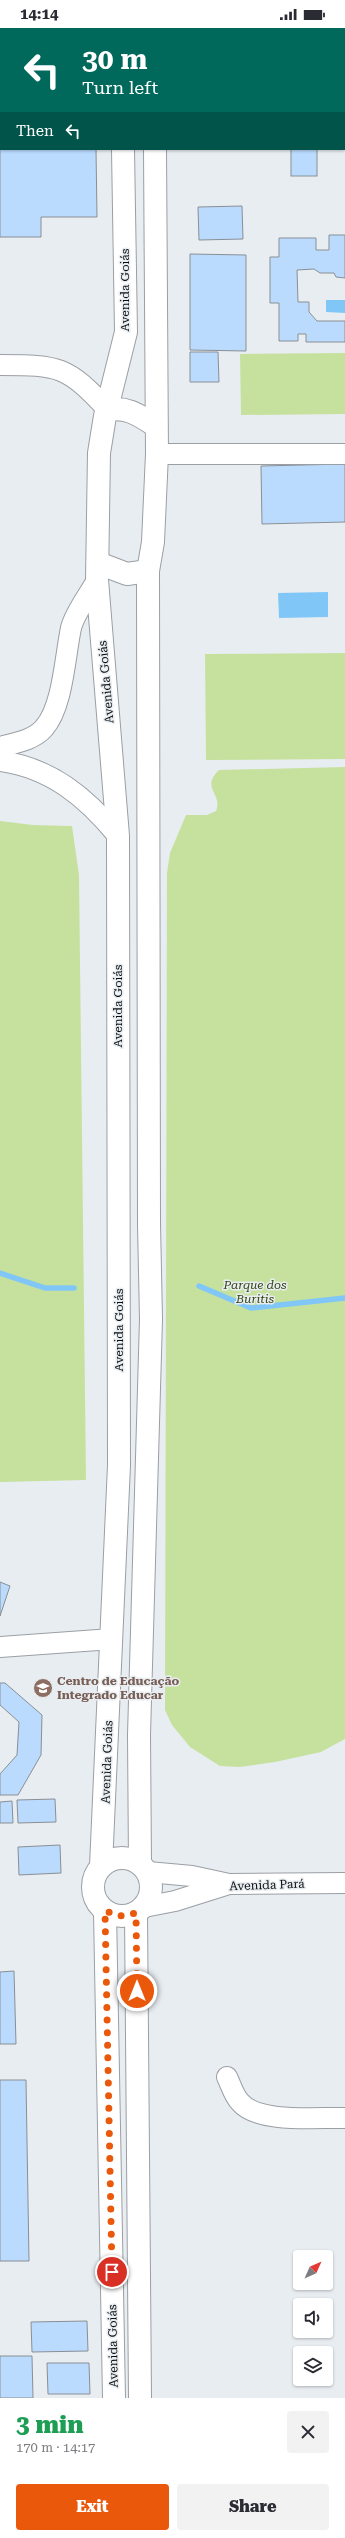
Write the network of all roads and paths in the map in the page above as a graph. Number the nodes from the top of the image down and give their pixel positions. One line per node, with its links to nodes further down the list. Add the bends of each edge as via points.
1 (123, 150): 4 (main road, Avenida Goiás, via 126,332)
2 (155, 150): 5 (main road)
3 (0, 365): 4 (street, via 45,365 61,370 78,380)
4 (108, 410): 5 (main road, via 127,410); 9 (main road, Avenida Goiás, via 99,453)
5 (156, 426): 6 (main road)
6 (156, 454): 7 (street); 8 (main road, via 153,542)
7 (345, 454)
8 (148, 570): 9 (main road, via 127,574); 16 (main road, via 151,1319 139,1736)
9 (98, 571): 10 (street, via 72,627 62,681 52,714 44,728 33,737); 12 (main road, Avenida Goiás)
10 (0, 747)
11 (0, 761): 12 (street, via 33,768 59,781 82,796)
12 (118, 836): 13 (main road, Avenida Goiás, via 119,1465)
13 (112, 1640): 14 (street); 15 (main road, Avenida Goiás)
14 (0, 1647)
15 (101, 1866): 16 (main road, via 116,1858 133,1860); 20 (main road, via 95,1874 93,1889 98,1903)
16 (144, 1868): 18 (street, Avenida Pará); 19 (main road, via 151,1891)
17 (345, 1883): 18 (street, Avenida Pará)
18 (229, 1884): 19 (street, Avenida Pará)
19 (140, 1910): 20 (main road, via 120,1916); 24 (main road)
20 (105, 1911): 23 (main road, Avenida Goiás)
21 (227, 2077): 22 (street, via 240,2103 268,2117)
22 (345, 2118)
23 (114, 2398)
24 (140, 2398)

